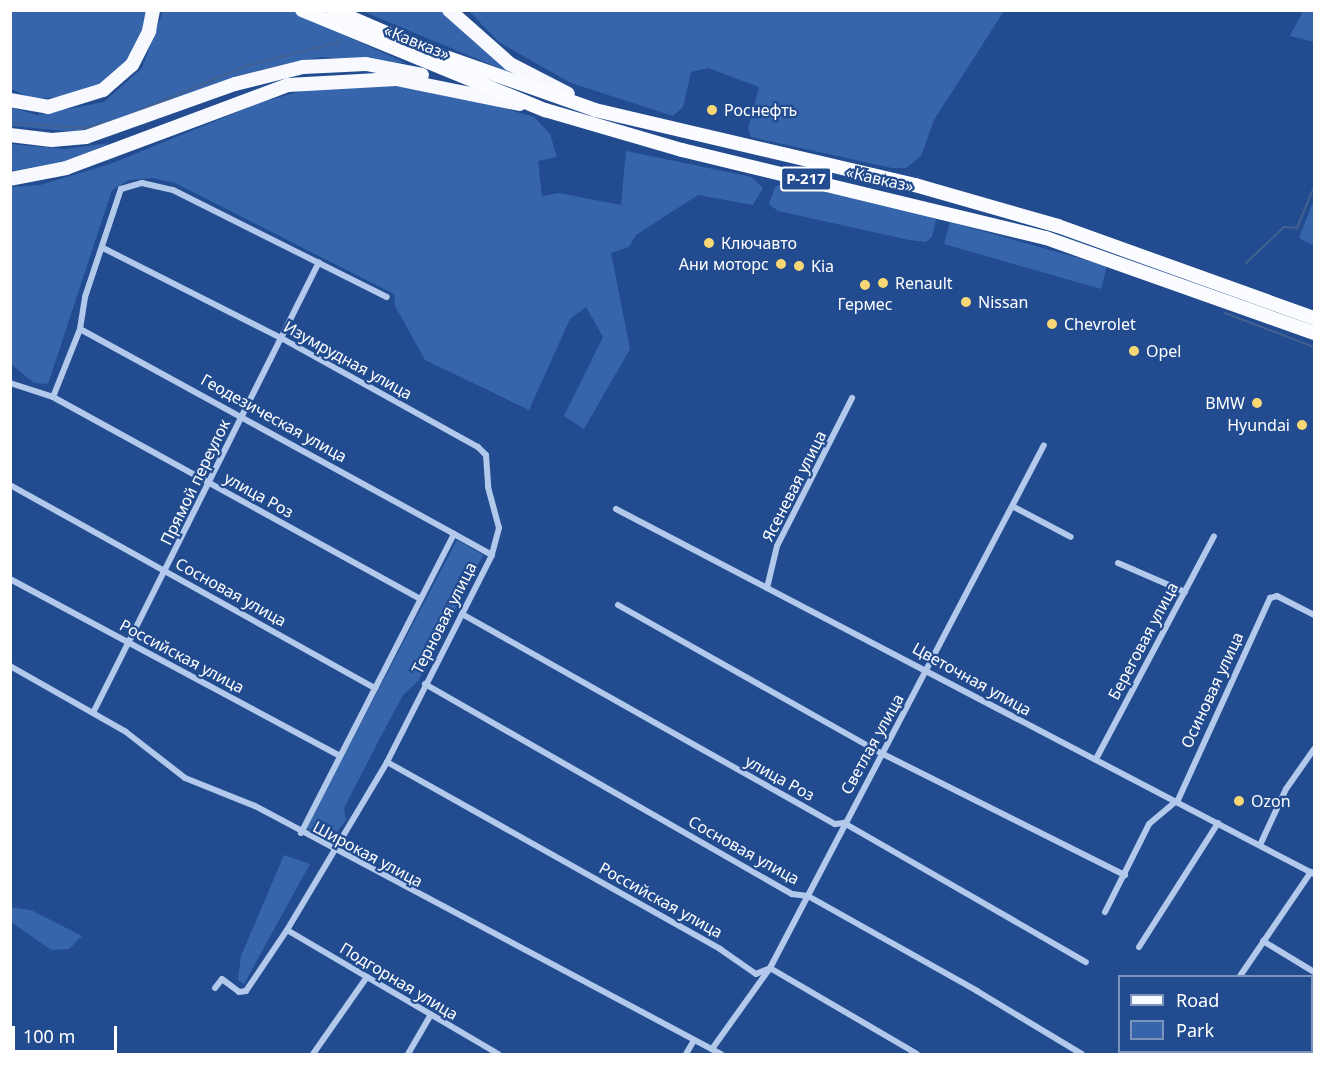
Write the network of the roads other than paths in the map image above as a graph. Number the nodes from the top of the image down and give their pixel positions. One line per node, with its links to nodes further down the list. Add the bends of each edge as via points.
1 (153, 10): 5 (main road, via 137,57 103,90 48,107)
2 (302, 10): 6 (highway, «Кавказ» / Р-217)
3 (333, 10): 7 (highway, «Кавказ» / Р-217, via 521,86)
4 (449, 10): 7 (main road, via 485,46 535,79)
5 (10, 100)
6 (545, 110): 8 (main road, via 397,68 333,64 236,84 86,137 52,140); 10 (main road, via 396,79 300,83 258,93 66,168); 11 (highway, «Кавказ» / Р-217, via 693,153)
7 (637, 121): 9 (highway, «Кавказ» / Р-217)
8 (10, 135)
9 (781, 155): 11 (highway, via 902,190 896,194); 12 (highway, «Кавказ» / Р-217)
10 (10, 179)
11 (828, 184): 13 (highway, «Кавказ» / Р-217)
12 (994, 207): 13 (highway, via 939,195 934,199 939,205); 17 (highway, «Кавказ» / Р-217, via 1143,254)
13 (1001, 225): 19 (highway, «Кавказ» / Р-217, via 1119,261)
14 (103, 248): 15 (street, via 121,189 142,183 173,190); 18 (street); 20 (street, Изумрудная улица)
15 (319, 262): 16 (street); 20 (street, Прямой переулок)
16 (387, 297)
17 (1314, 318)
18 (80, 329): 22 (street); 24 (street, Геодезическая улица)
19 (1314, 333)
20 (283, 339): 24 (street, Прямой переулок); 33 (street, Изумрудная улица, via 486,455 488,487 499,528)
21 (10, 383): 22 (street, улица Роз)
22 (53, 397): 27 (street, улица Роз)
23 (852, 398): 37 (street, Ясеневая улица, via 777,546)
24 (243, 415): 27 (street, Прямой переулок); 30 (street, Геодезическая улица)
25 (1044, 445): 28 (street, Светлая улица)
26 (10, 484): 35 (street, Сосновая улица)
27 (210, 484): 35 (street, Прямой переулок); 39 (street, улица Роз)
28 (1014, 507): 32 (street); 45 (street, Светлая улица)
29 (616, 509): 37 (street, Цветочная улица)
30 (454, 534): 33 (street, Терновая улица); 39 (street, Терновая улица)
31 (1214, 536): 38 (street, Береговая улица)
32 (1071, 537)
33 (492, 555): 41 (street, Терновая улица)
34 (1118, 563): 38 (street)
35 (165, 571): 43 (street, Прямой переулок); 47 (street, Сосновая улица)
36 (10, 579): 43 (street, Российская улица)
37 (767, 588): 45 (street, Цветочная улица)
38 (1185, 592): 52 (street, Береговая улица)
39 (420, 599): 47 (street, Терновая улица)
40 (618, 605): 50 (street)
41 (462, 614): 46 (street, Терновая улица); 55 (street, улица Роз, via 835,824)
42 (1314, 615): 54 (street, Осиновая улица, via 1277,596 1270,598)
43 (129, 643): 48 (street, Прямой переулок); 51 (street, Российская улица)
44 (10, 666): 48 (street, Широкая улица)
45 (930, 669): 50 (street, Светлая улица); 52 (street, Цветочная улица, via 947,684)
46 (425, 684): 53 (street, Терновая улица); 62 (street, Сосновая улица, via 792,894)
47 (375, 688): 51 (street, Терновая улица)
48 (93, 713): 57 (street, Широкая улица, via 126,732 185,778 255,807)
49 (1314, 749): 58 (street, via 1286,789)
50 (881, 753): 55 (street, Светлая улица); 61 (street)
51 (340, 756): 57 (street, Терновая улица)
52 (1096, 759): 54 (street, Цветочная улица)
53 (387, 762): 59 (street, Терновая улица); 68 (street, Российская улица, via 720,949 756,974)
54 (1178, 800): 56 (street, Цветочная улица); 61 (street, via 1149,824)
55 (844, 823): 62 (street, Светлая улица); 67 (street, улица Роз)
56 (1218, 823): 58 (street, Цветочная улица); 66 (street)
57 (301, 833): 59 (street, Широкая улица)
58 (1260, 845): 60 (street, Цветочная улица)
59 (335, 853): 64 (street, Терновая улица); 74 (street, Широкая улица)
60 (1313, 873): 65 (street)
61 (1125, 875): 63 (street)
62 (808, 896): 68 (street, Светлая улица); 82 (street, Сосновая улица)
63 (1105, 912)
64 (287, 930): 71 (street, Подгорная улица); 72 (street, Терновая улица, via 246,991 239,992 222,979)
65 (1263, 941): 69 (street); 70 (street)
66 (1139, 947)
67 (1086, 962)
68 (770, 968): 75 (street, Светлая улица); 81 (street, Российская улица)
69 (1314, 972)
70 (1241, 975)
71 (367, 977): 73 (street, Подгорная улица); 76 (street)
72 (215, 988)
73 (430, 1016): 77 (street); 78 (street, Подгорная улица)
74 (693, 1042): 75 (street, Широкая улица); 79 (street)
75 (712, 1049): 80 (street, Широкая улица)
76 (313, 1054)
77 (408, 1054)
78 (498, 1054)
79 (686, 1054)
80 (721, 1054)
81 (917, 1054)
82 (1082, 1054)

